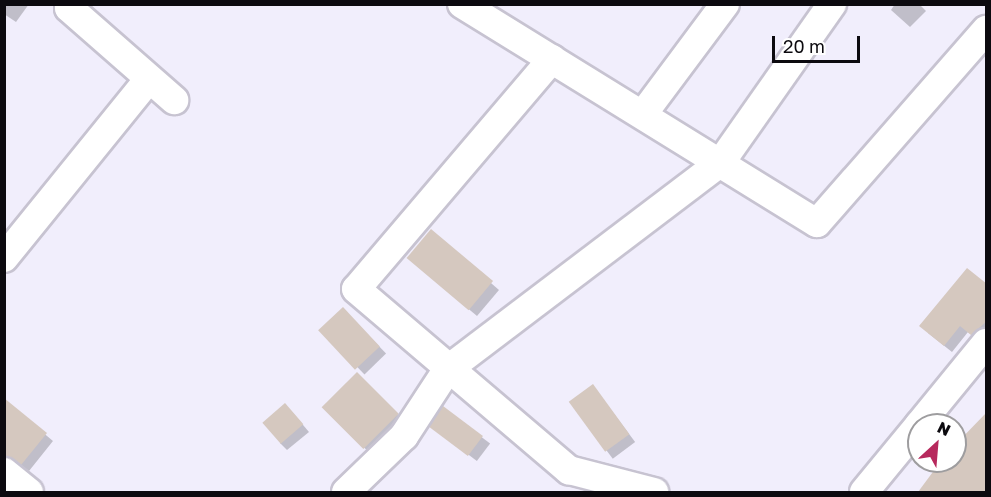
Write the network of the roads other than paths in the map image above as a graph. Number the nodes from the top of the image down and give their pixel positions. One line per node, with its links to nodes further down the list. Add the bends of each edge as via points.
1 (71, 4): 8 (street, via 69,8)
2 (462, 4): 5 (street)
3 (725, 4): 10 (street)
4 (832, 4): 11 (street)
5 (497, 14): 7 (street)
6 (987, 30): 11 (street, via 817,223)
7 (552, 59): 10 (street); 14 (street, via 356,289)
8 (149, 79): 9 (street); 12 (street)
9 (174, 100)
10 (643, 114): 11 (street)
11 (721, 162): 14 (street)
12 (4, 258)
13 (987, 343): 15 (street)
14 (447, 370): 19 (street, via 404,436); 20 (street, via 569,470)
15 (929, 413)
16 (907, 440): 21 (street)
17 (4, 472): 18 (street)
18 (29, 492)
19 (346, 492)
20 (654, 492)
21 (864, 492)

